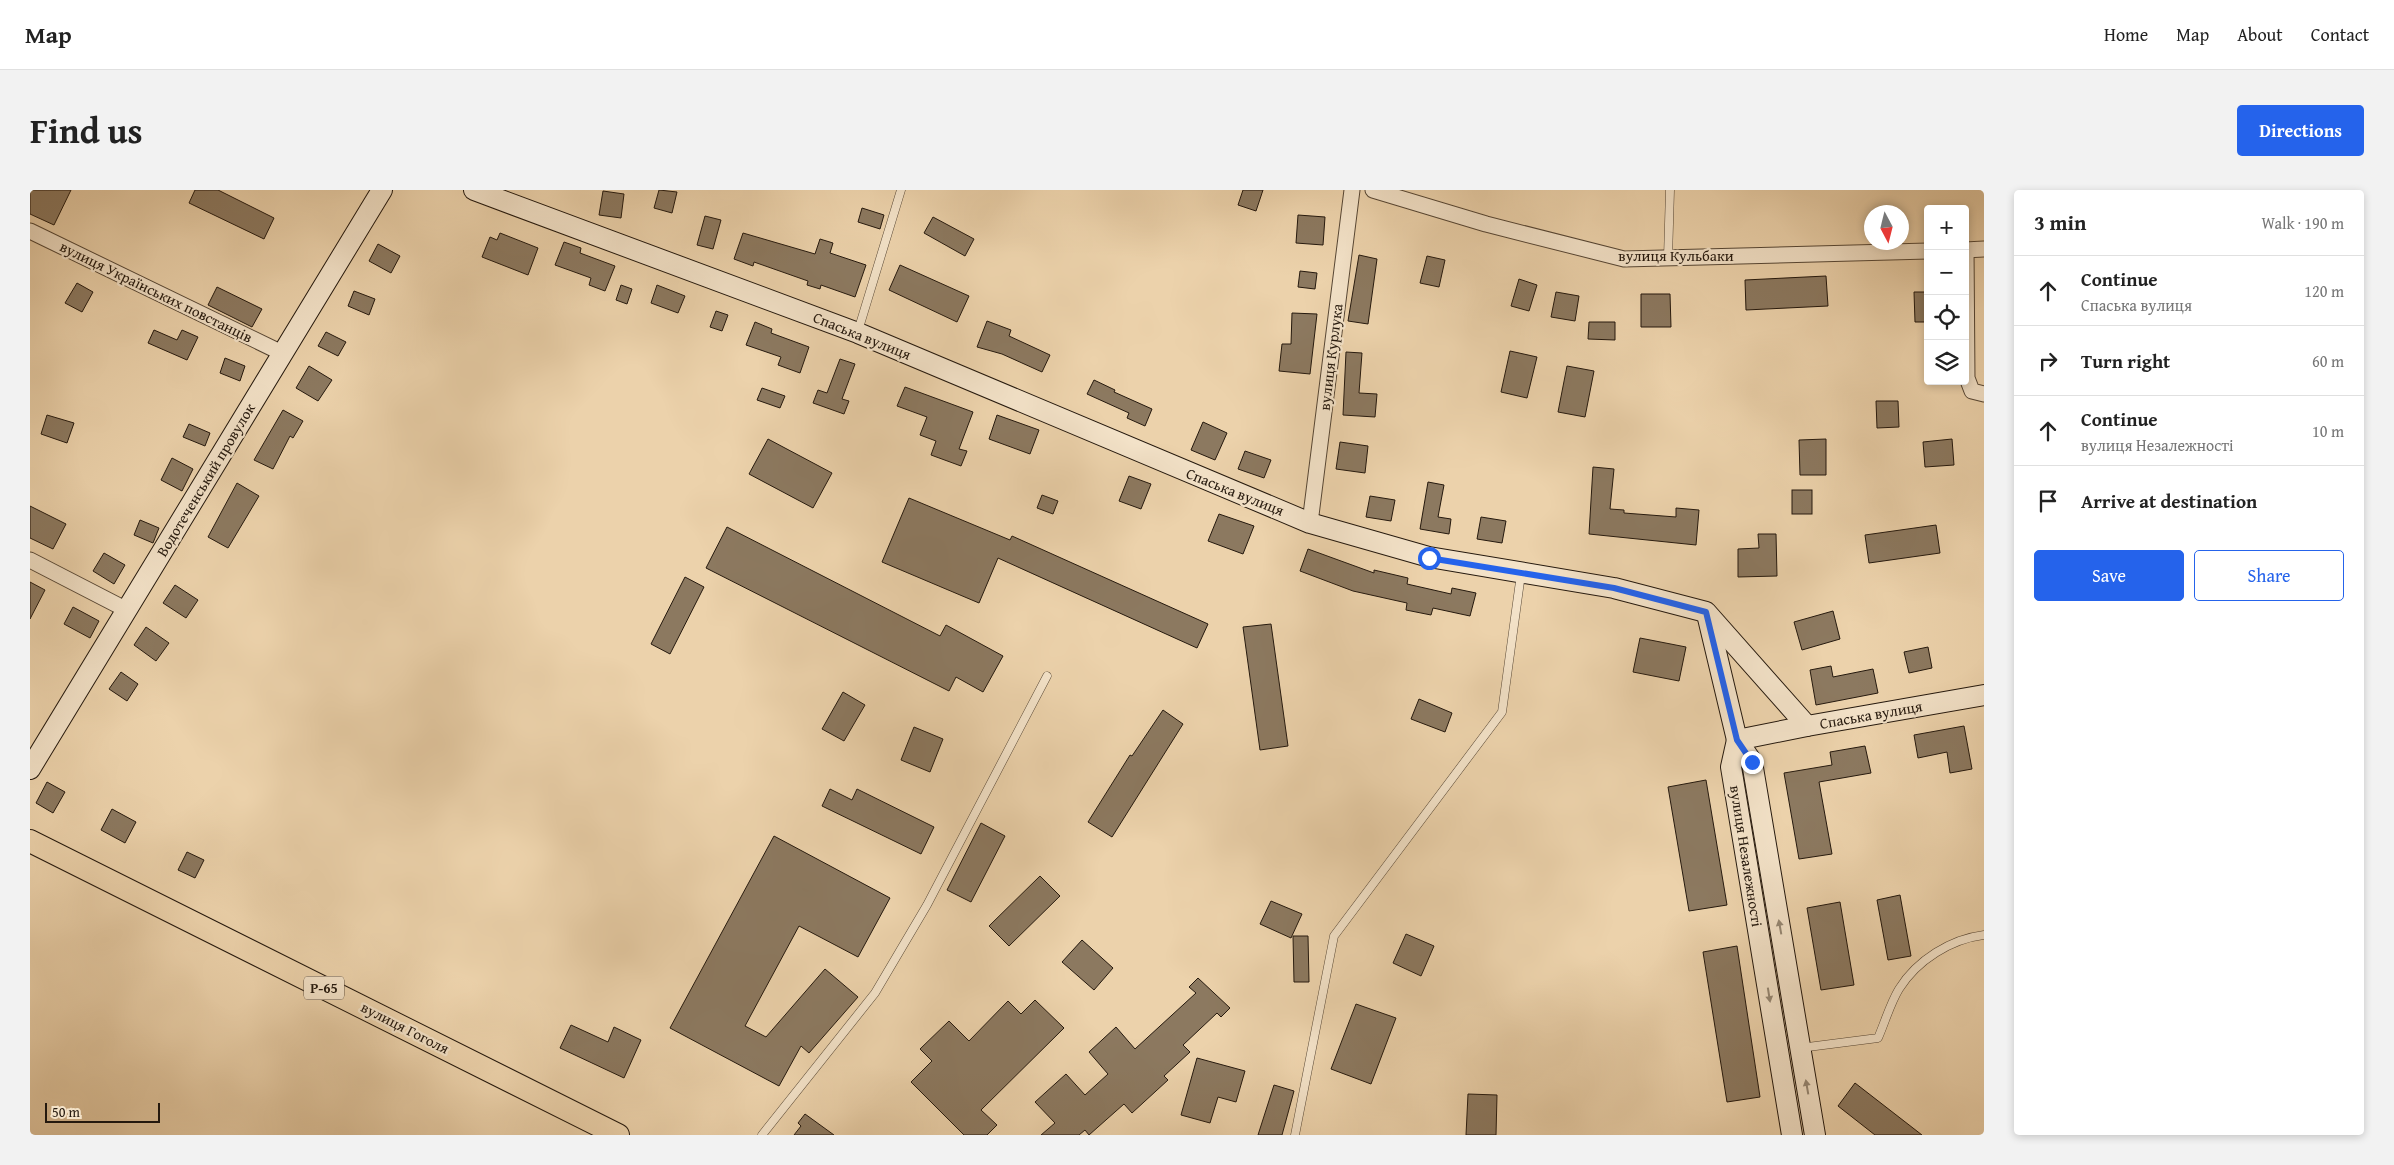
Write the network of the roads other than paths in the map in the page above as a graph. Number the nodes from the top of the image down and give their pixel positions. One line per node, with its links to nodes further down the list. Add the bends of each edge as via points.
1 (382, 190): 14 (street, Водотеченський провулок)
2 (474, 190): 13 (street, Спаська вулиця)
3 (901, 190): 13 (lane)
4 (1352, 190): 16 (street, вулиця Курлука)
5 (1373, 190): 11 (street, вулиця Кульбаки, via 1486,224 1624,259)
6 (1670, 190): 11 (lane)
7 (30, 231): 14 (street, вулиця Українських повстанців)
8 (1984, 249): 9 (street)
9 (1969, 250)
10 (1924, 251): 11 (street, вулиця Кульбаки)
11 (1668, 258)
12 (1966, 295): 15 (street, via 1966,378 1972,390)
13 (858, 333): 16 (street, Спаська вулиця)
14 (282, 353): 19 (street, Водотеченський провулок)
15 (1984, 394)
16 (1310, 523): 18 (street, Спаська вулиця, via 1429,558)
17 (30, 560): 19 (street)
18 (1521, 572): 20 (street, Спаська вулиця, via 1614,588); 31 (lane, via 1502,712 1334,936)
19 (127, 610): 25 (street, Водотеченський провулок)
20 (1706, 612): 23 (street, Спаська вулиця); 24 (street)
21 (1047, 676): 30 (lane, via 927,905 875,993)
22 (1984, 695): 23 (street, Спаська вулиця)
23 (1807, 726): 24 (street)
24 (1737, 740): 28 (street, вулиця Незалежності, one-way to 24, via 1752,762); 32 (street, вулиця Незалежності, one-way to 32, via 1731,767)
25 (30, 770)
26 (30, 841): 29 (main road, вулиця Гоголя / Р-65)
27 (1984, 935): 28 (lane, via 1966,937 1922,961 1900,989 1878,1038)
28 (1800, 1048): 33 (street, вулиця Незалежності, one-way to 28)
29 (618, 1135)
30 (762, 1135)
31 (1295, 1135)
32 (1792, 1135)
33 (1815, 1135)

